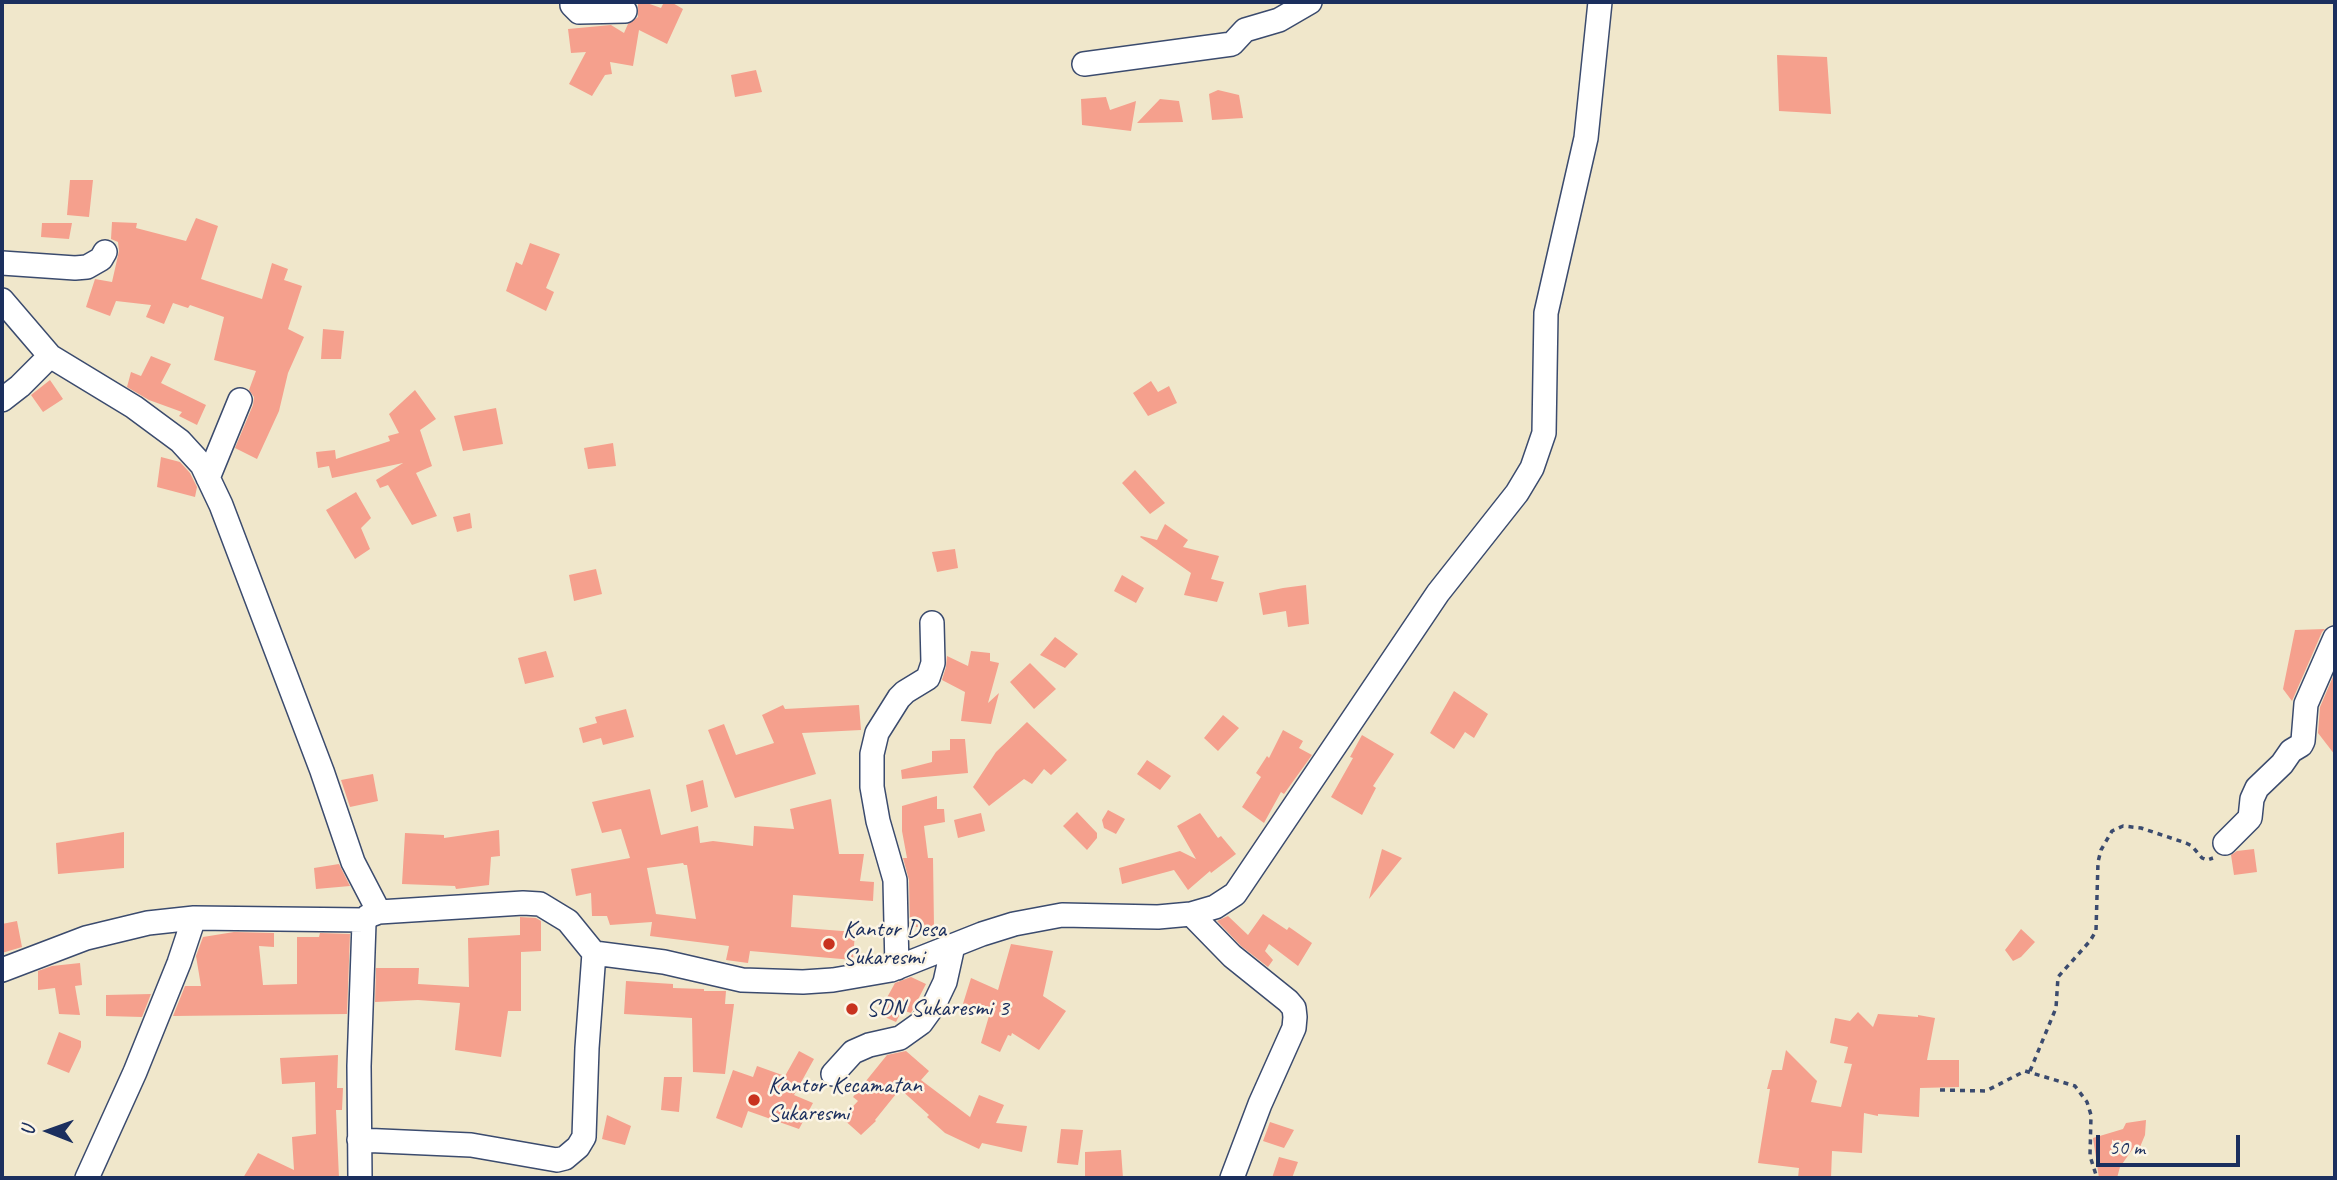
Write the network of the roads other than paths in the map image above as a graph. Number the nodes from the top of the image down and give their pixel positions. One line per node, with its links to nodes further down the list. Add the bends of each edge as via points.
1 (572, 2): 4 (street, via 579,12)
2 (1310, 2): 5 (street, via 1279,20 1245,30 1232,44)
3 (1600, 2): 16 (street, via 1586,138 1546,313 1544,433 1532,468 1438,593 1235,894 1215,907)
4 (625, 11)
5 (1084, 64)
6 (105, 251): 7 (street, via 88,267)
7 (2, 263)
8 (2, 300): 9 (street)
9 (50, 356): 11 (street); 12 (street, via 180,441)
10 (240, 400): 12 (street)
11 (2, 401)
12 (208, 478): 17 (street, via 322,771)
13 (932, 623): 21 (street, via 933,663 928,678 899,698 877,733 872,754 878,821 895,880)
14 (2335, 638): 15 (street, via 2306,704 2301,745 2257,788 2250,818)
15 (2225, 843)
16 (1191, 914): 19 (street, via 1062,915 1014,924); 27 (street, via 1232,956 1288,1001 1295,1017)
17 (372, 916): 18 (street); 20 (street, via 540,904 568,921); 24 (street, via 359,1066)
18 (194, 918): 22 (street, via 86,938); 25 (street, via 135,1072)
19 (953, 946): 21 (street); 23 (street, via 945,982 921,1023 900,1038 853,1052)
20 (594, 953): 21 (street, via 664,962 743,980 813,982); 24 (street, via 584,1137 565,1158 471,1145)
21 (897, 968)
22 (2, 970)
23 (834, 1074)
24 (359, 1140): 26 (street)
25 (87, 1178)
26 (360, 1178)
27 (1232, 1178)

